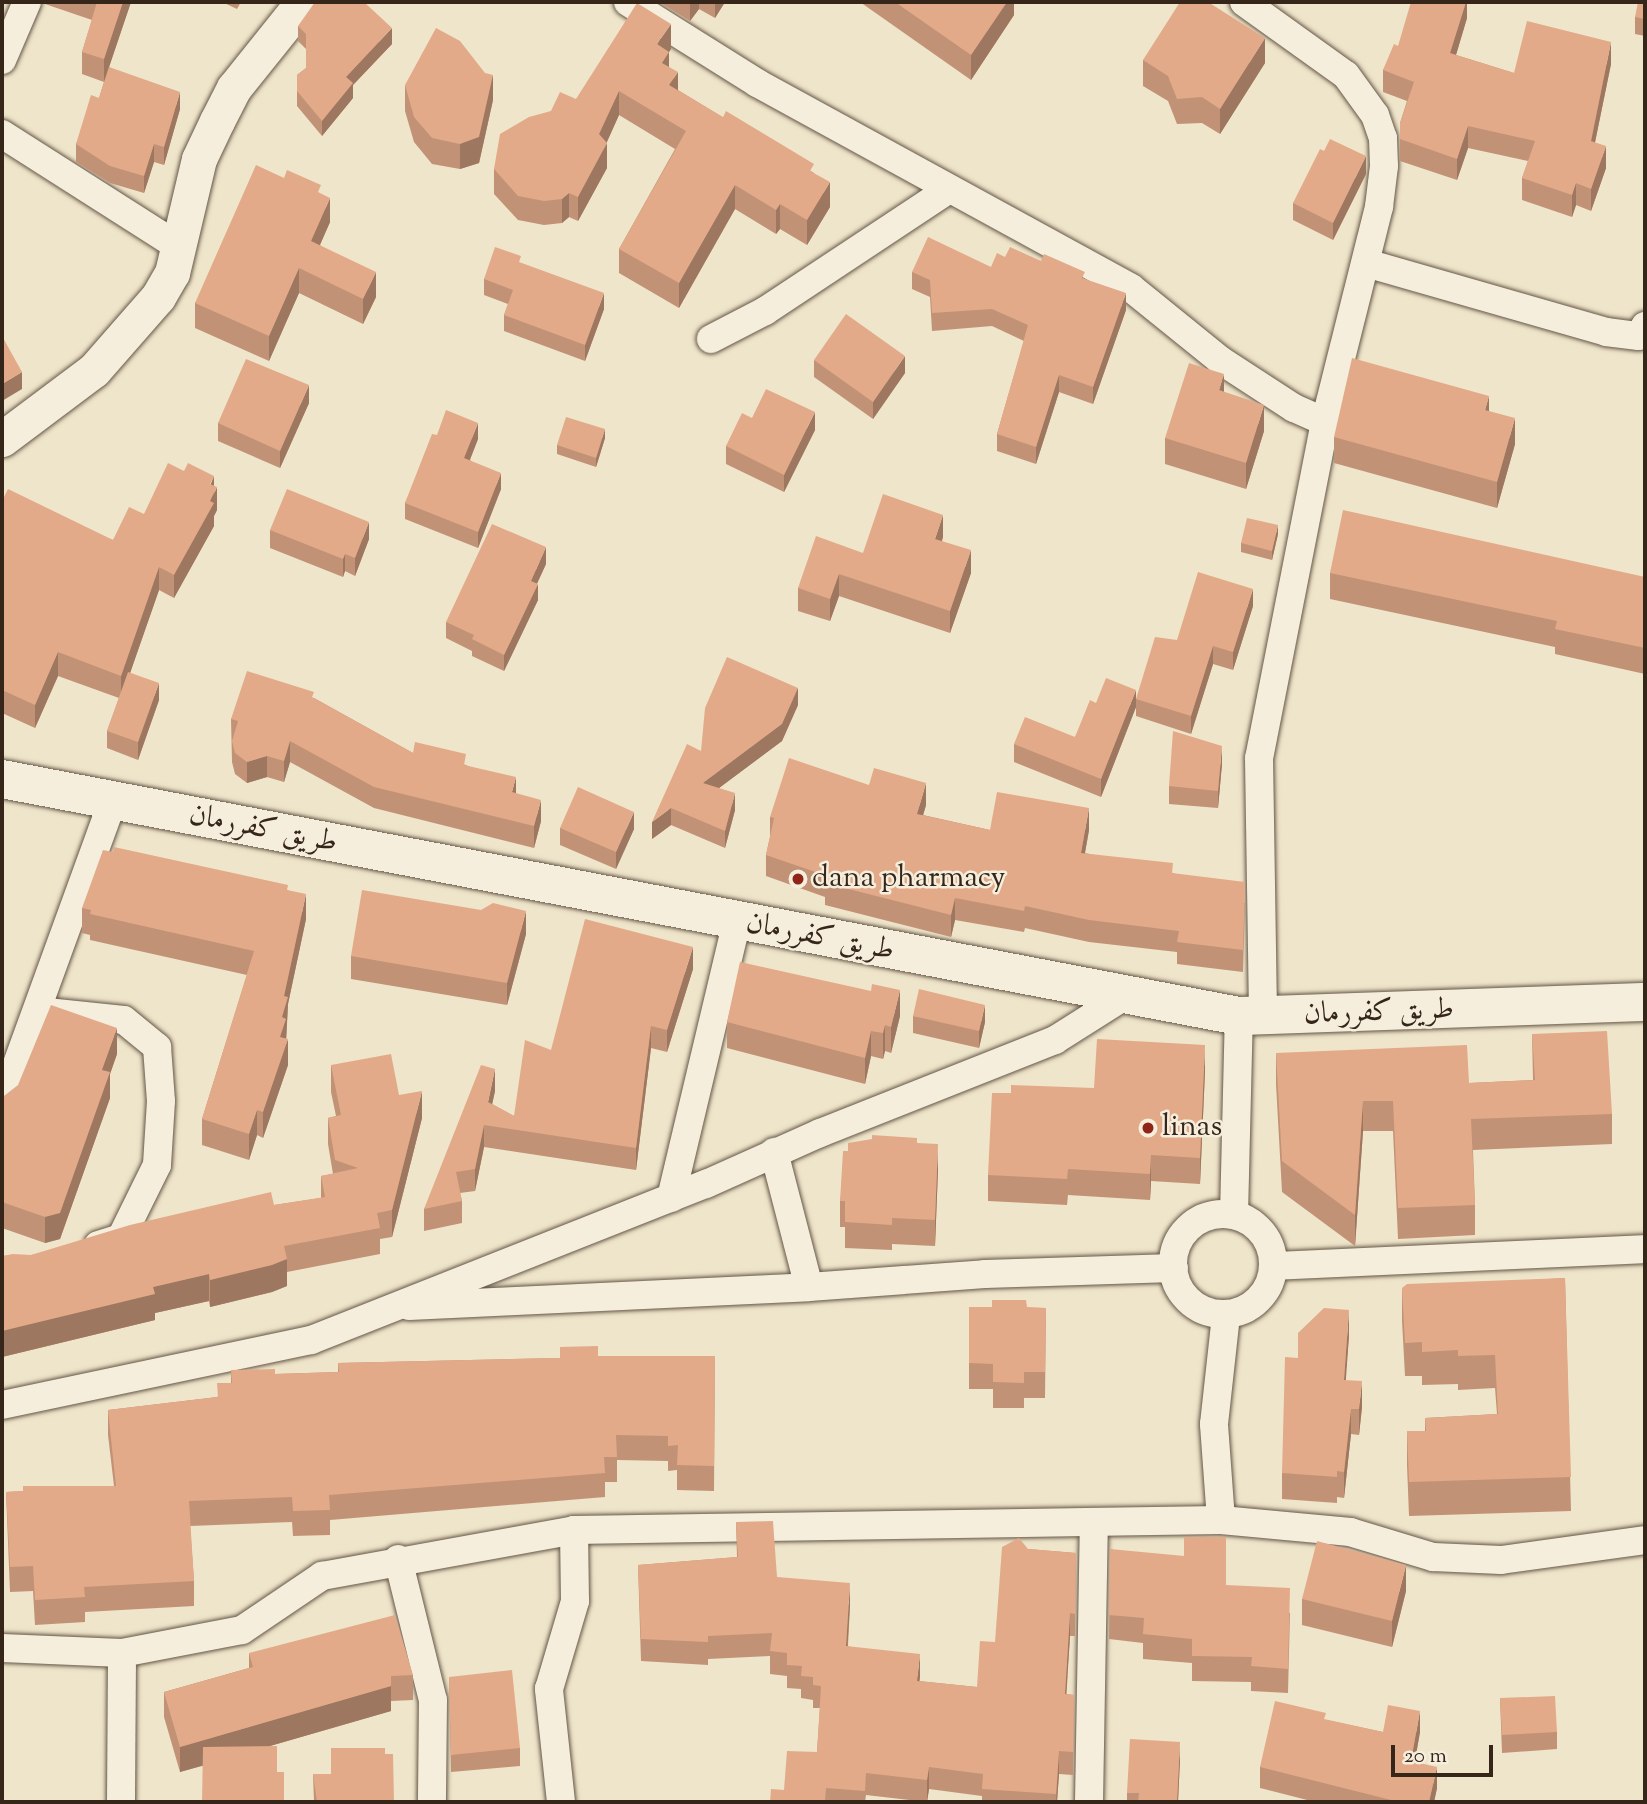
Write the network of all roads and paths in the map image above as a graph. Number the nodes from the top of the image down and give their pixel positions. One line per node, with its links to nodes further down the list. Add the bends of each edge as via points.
1 (27, 2): 5 (street)
2 (303, 2): 8 (street, via 234,88 199,159)
3 (628, 2): 7 (street, via 757,83)
4 (1244, 2): 9 (street, via 1346,75 1375,115 1383,138 1384,166)
5 (2, 60)
6 (2, 134): 8 (street)
7 (948, 190): 11 (street, via 765,310); 12 (street, via 1131,288 1230,367)
8 (178, 246): 13 (street, via 172,273 158,297 94,370)
9 (1366, 263): 10 (street, via 1606,332 1639,336); 12 (street)
10 (1645, 326)
11 (711, 340)
12 (1325, 422): 20 (street, via 1259,758)
13 (2, 439)
14 (2, 779): 15 (main road, طريق كفررمان)
15 (113, 800): 16 (main road, طريق كفررمان); 19 (street)
16 (737, 922): 17 (main road, طريق كفررمان); 24 (street)
17 (1123, 997): 20 (main road, طريق كفررمان); 23 (street, via 1055,1040)
18 (1645, 1002): 20 (main road, طريق كفررمان)
19 (37, 1012): 21 (street); 27 (street, via 124,1020 157,1047 161,1101 157,1165 121,1238)
20 (1251, 1016): 25 (street)
21 (8, 1067): 22 (street)
22 (2, 1105)
23 (774, 1152): 24 (street); 30 (street)
24 (671, 1198): 31 (street)
25 (1234, 1215): 28 (street, via 1262,1230 1273,1251); 29 (street, via 1199,1219 1182,1234 1173,1255)
26 (1645, 1249): 28 (street)
27 (75, 1252)
28 (1274, 1266): 32 (street, via 1265,1294 1248,1309)
29 (1174, 1268): 30 (street, via 985,1274); 32 (street, via 1185,1298 1203,1311)
30 (809, 1287): 31 (street)
31 (385, 1307): 33 (street, via 311,1339)
32 (1226, 1315): 34 (street, via 1214,1424)
33 (2, 1405)
34 (1222, 1520): 35 (street); 37 (street, via 1350,1532 1447,1558 1501,1560)
35 (1094, 1522): 36 (street); 44 (street)
36 (574, 1530): 38 (street); 43 (street, via 575,1601 549,1689)
37 (1645, 1540)
38 (398, 1559): 40 (street, via 322,1576 242,1630); 42 (street, via 433,1700)
39 (2, 1648): 40 (street)
40 (122, 1653): 41 (street)
41 (121, 1802)
42 (432, 1802)
43 (561, 1802)
44 (1090, 1802)

